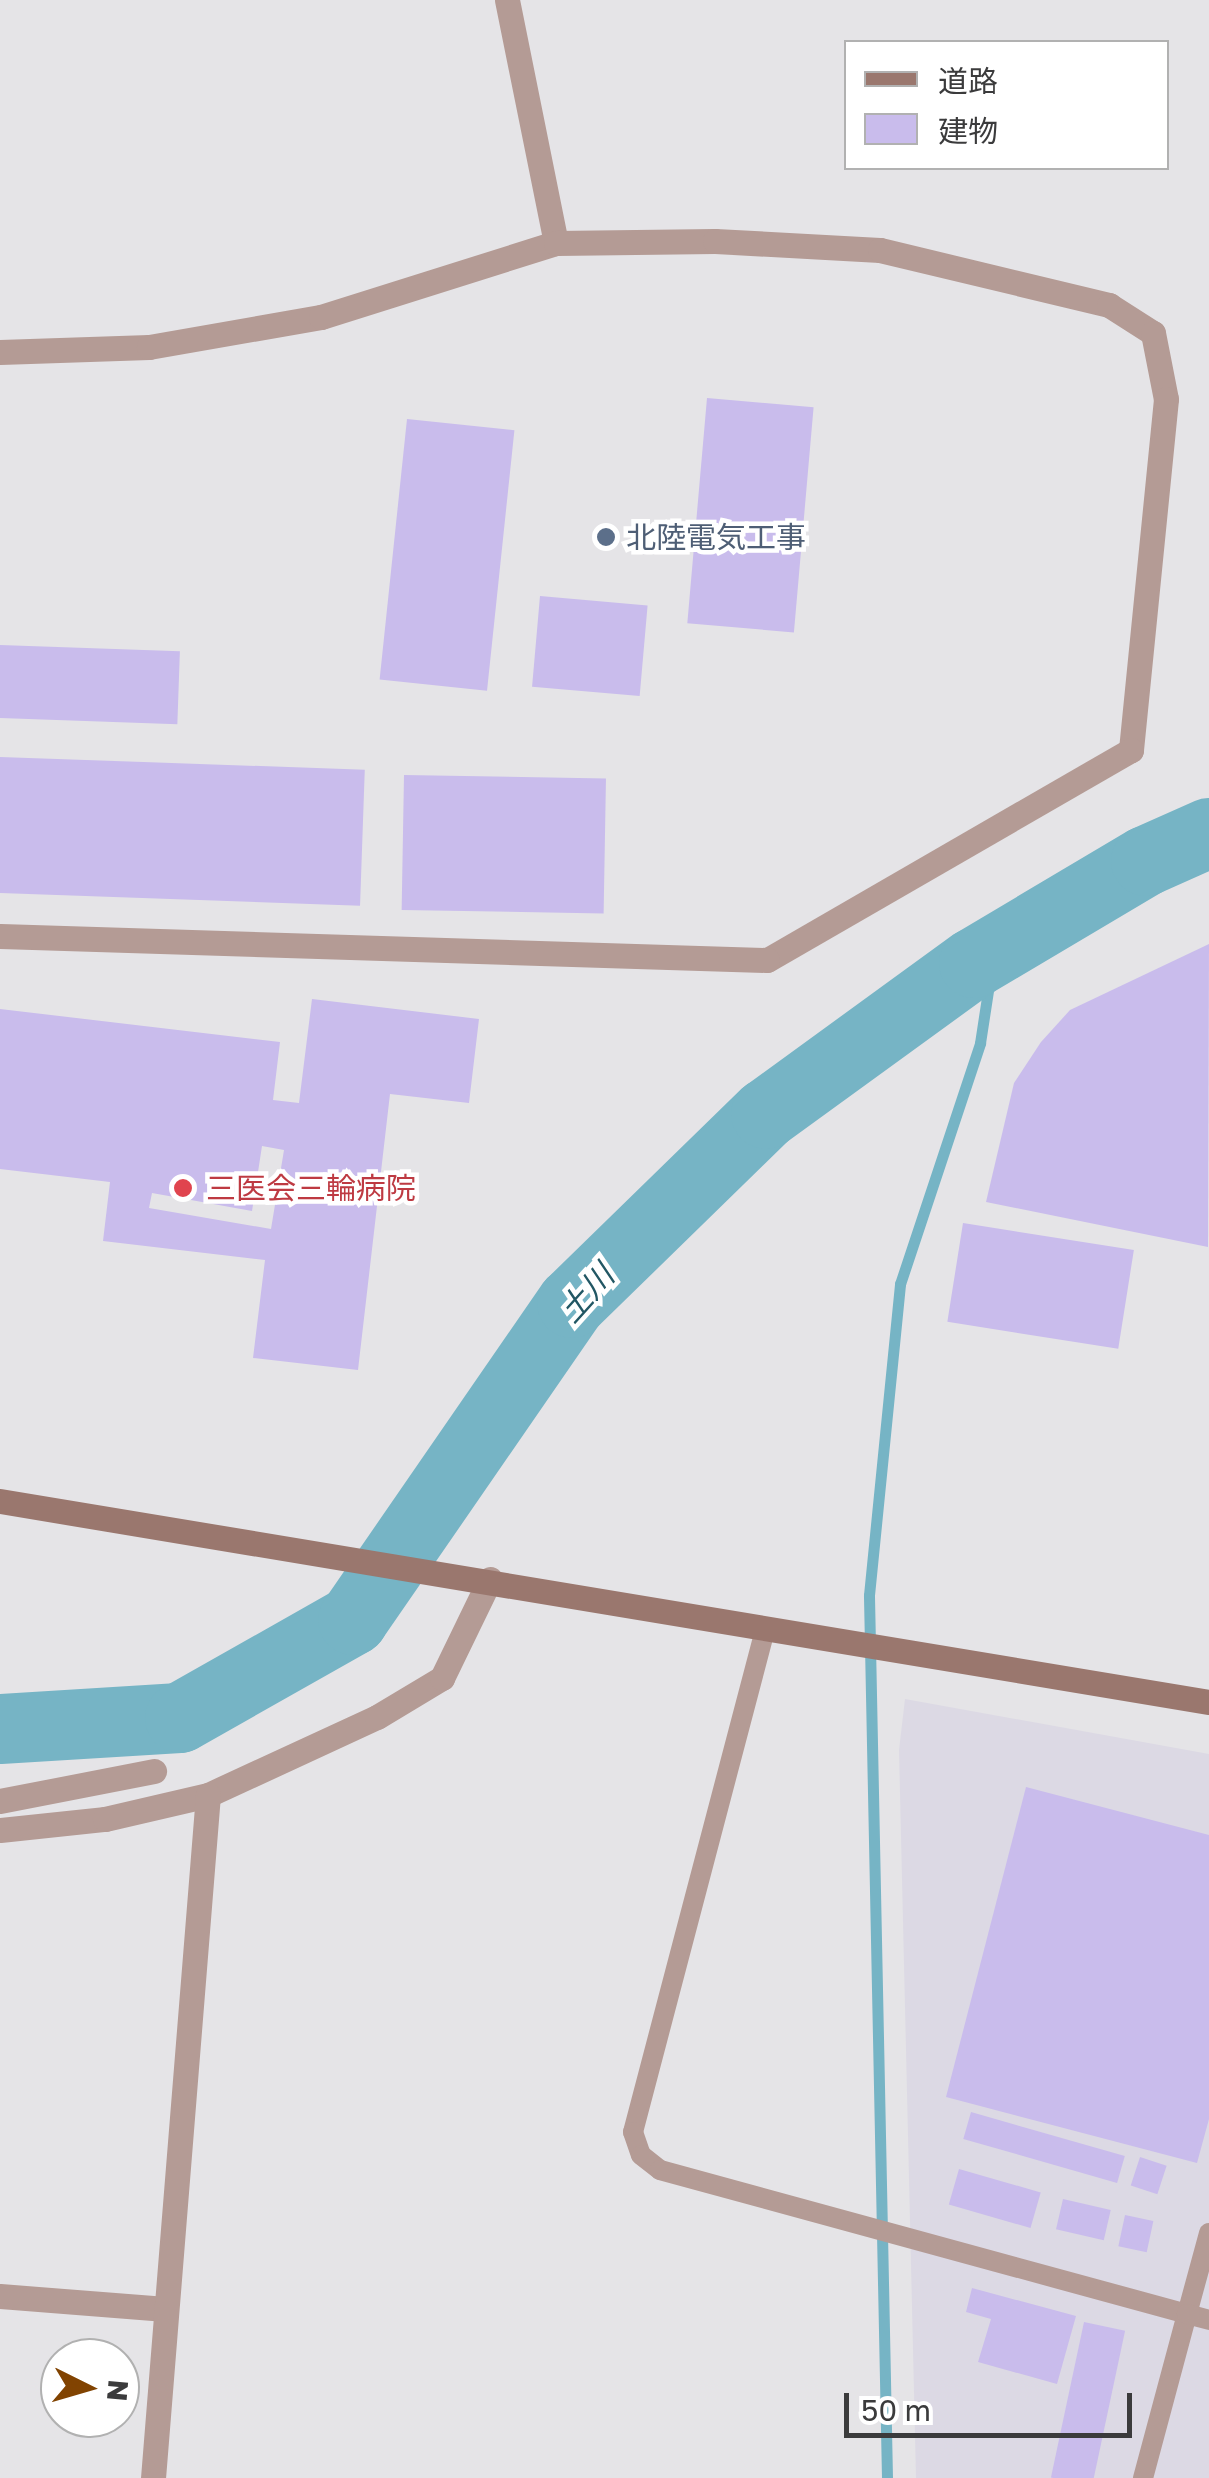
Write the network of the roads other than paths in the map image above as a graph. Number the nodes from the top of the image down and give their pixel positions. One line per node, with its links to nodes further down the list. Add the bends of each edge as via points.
1 (507, 0): 2 (street)
2 (556, 243): 3 (street, via 321,317 149,348); 4 (street, via 715,241 880,250 1110,305 1153,333 1166,399 1131,750 767,960)
3 (0, 352)
4 (0, 936)
5 (0, 1501): 6 (street)
6 (490, 1580): 7 (street); 10 (street, via 442,1678 377,1717)
7 (765, 1630): 8 (street); 16 (lane, via 632,2132 642,2155 660,2170)
8 (1209, 1702)
9 (154, 1771): 11 (street)
10 (208, 1795): 12 (street, via 105,1819); 15 (street)
11 (0, 1801)
12 (0, 1830)
13 (1209, 2233): 16 (lane)
14 (0, 2296): 15 (street)
15 (164, 2308): 18 (street)
16 (1187, 2314): 17 (lane); 19 (lane)
17 (1209, 2320)
18 (153, 2478)
19 (1143, 2478)

